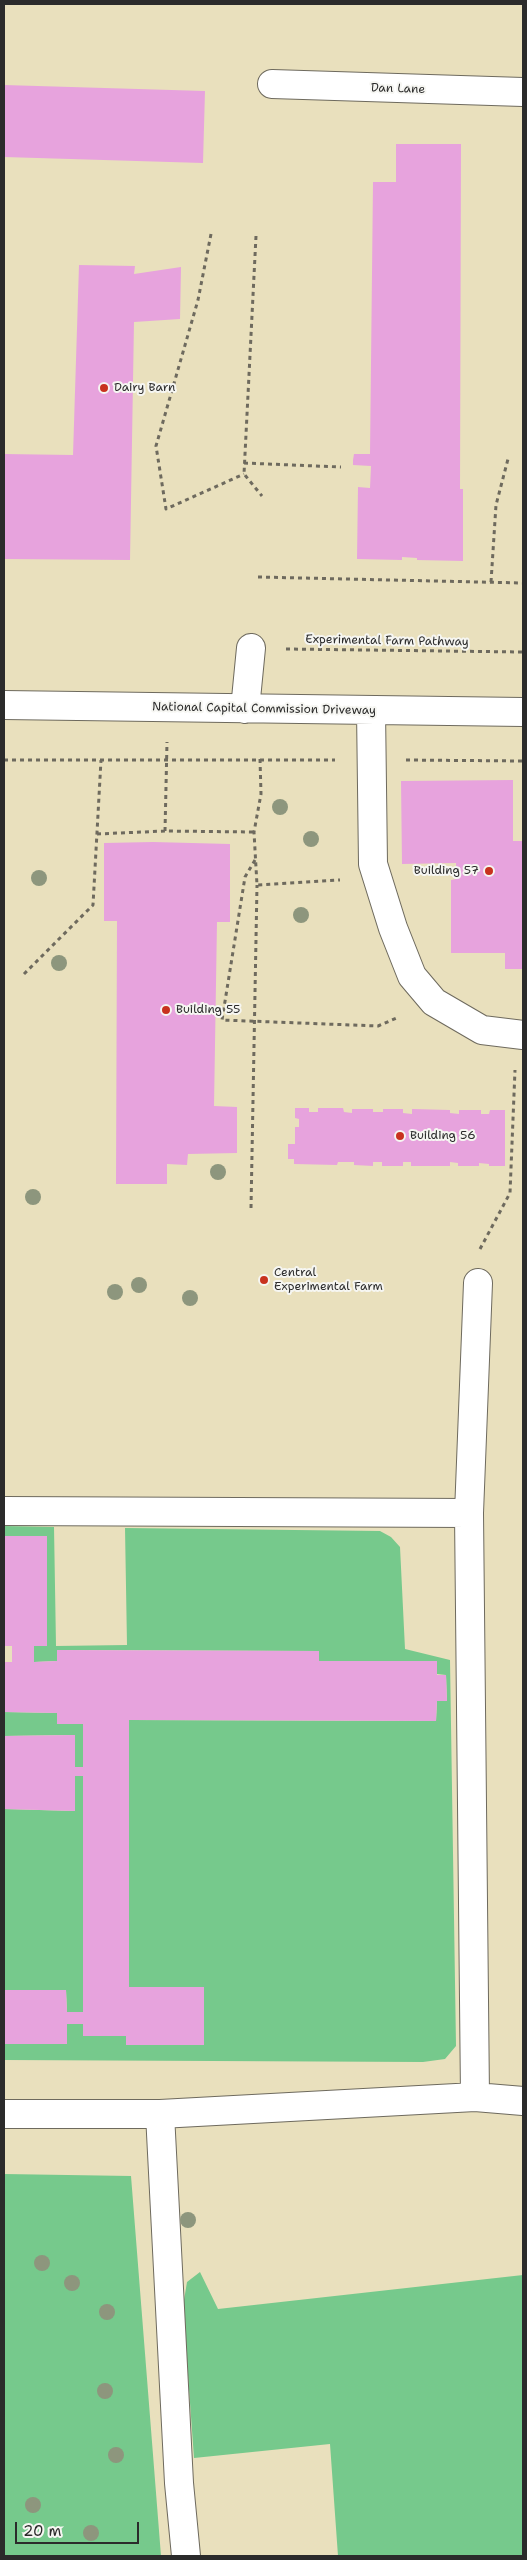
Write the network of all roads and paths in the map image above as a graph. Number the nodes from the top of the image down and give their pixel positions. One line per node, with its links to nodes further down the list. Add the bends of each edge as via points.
1 (272, 84): 2 (street, Dan Lane)
2 (523, 92)
3 (211, 234): 8 (path, via 198,300 156,446 166,509)
4 (256, 236): 6 (path)
5 (508, 459): 11 (path, via 496,504)
6 (244, 463): 7 (path); 8 (path)
7 (341, 467)
8 (244, 474): 9 (path)
9 (262, 496)
10 (258, 577): 11 (path)
11 (491, 582): 12 (path)
12 (523, 582)
13 (251, 648): 14 (path, Experimental Farm Pathway); 17 (street)
14 (523, 652)
15 (4, 705): 16 (street, National Capital Commission Driveway)
16 (168, 707): 17 (street, National Capital Commission Driveway); 23 (path)
17 (245, 709): 18 (street, National Capital Commission Driveway)
18 (371, 710): 19 (street, National Capital Commission Driveway); 24 (street)
19 (523, 712)
20 (260, 759): 23 (path); 24 (path); 27 (path, via 261,794)
21 (4, 760): 22 (path)
22 (101, 760): 23 (path); 28 (path)
23 (167, 760): 26 (path)
24 (371, 760): 25 (path); 30 (street, via 373,864)
25 (523, 761)
26 (165, 831): 27 (path); 28 (path)
27 (254, 832): 29 (path)
28 (97, 834): 32 (path, via 94,905)
29 (256, 860): 31 (path); 34 (path, via 245,877 222,1020)
30 (377, 876): 31 (path); 33 (street, via 412,976)
31 (257, 885): 34 (path)
32 (24, 974)
33 (434, 1002): 34 (path, via 378,1026); 35 (street, via 482,1030)
34 (254, 1021): 36 (path)
35 (520, 1035): 37 (path, via 510,1193)
36 (251, 1208)
37 (478, 1253)
38 (478, 1283): 40 (street)
39 (4, 1511): 40 (street)
40 (469, 1512): 41 (street)
41 (476, 2097): 42 (street); 44 (street)
42 (523, 2101)
43 (4, 2114): 44 (street)
44 (160, 2114): 45 (street, via 179,2483)
45 (186, 2556)

